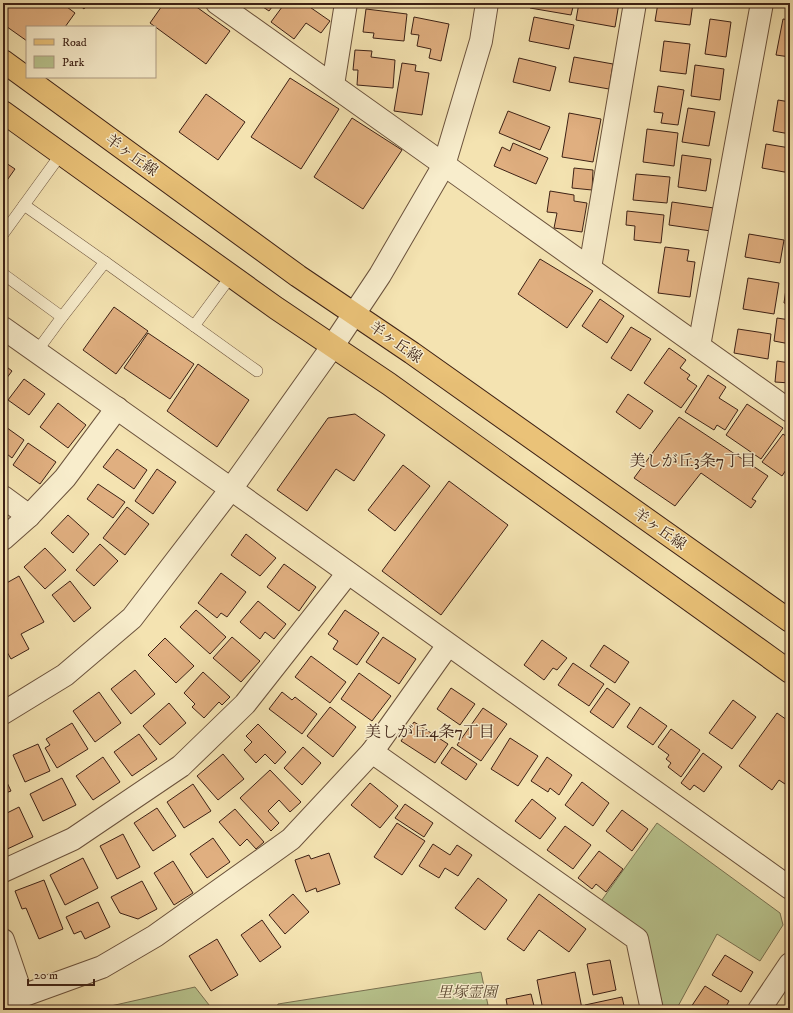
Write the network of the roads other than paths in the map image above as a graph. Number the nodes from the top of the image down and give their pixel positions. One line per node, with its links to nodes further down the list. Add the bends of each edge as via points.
1 (217, 3): 9 (street)
2 (346, 3): 9 (street)
3 (487, 3): 12 (street, via 481,41)
4 (635, 3): 16 (street)
5 (762, 3): 23 (street)
6 (3, 61): 7 (main road, 羊ヶ丘線)
7 (26, 78)
8 (26, 78): 19 (main road, 羊ヶ丘線, via 298,276)
9 (333, 85): 12 (street)
10 (3, 112): 11 (main road)
11 (61, 154): 13 (lane); 18 (main road)
12 (444, 165): 16 (street); 19 (street, via 380,275)
13 (24, 204): 14 (lane); 15 (lane)
14 (3, 234)
15 (105, 262): 20 (lane); 21 (lane)
16 (590, 268): 23 (street)
17 (3, 274): 20 (lane)
18 (231, 276): 21 (lane); 24 (main road)
19 (354, 313): 24 (street); 34 (main road, 羊ヶ丘線)
20 (62, 317): 25 (lane)
21 (194, 326): 26 (lane)
22 (3, 328): 25 (street)
23 (699, 346): 28 (street)
24 (332, 347): 29 (street); 36 (main road, via 389,384)
25 (36, 351): 27 (street)
26 (258, 371)
27 (117, 408): 29 (street); 31 (street, via 65,478)
28 (790, 411)
29 (231, 489): 33 (street); 37 (street, via 132,618 65,675)
30 (3, 498): 31 (street)
31 (29, 516): 32 (street)
32 (3, 539)
33 (348, 573): 35 (street); 39 (street, via 245,704 182,766 73,839)
34 (790, 621)
35 (448, 645): 38 (street); 40 (street)
36 (790, 672)
37 (3, 713)
38 (372, 752): 43 (street, via 291,839 155,936 102,967); 44 (street, via 637,939)
39 (3, 871)
40 (790, 888)
41 (3, 940): 43 (street)
42 (790, 964): 45 (street)
43 (13, 999)
44 (652, 1010)
45 (759, 1010)

